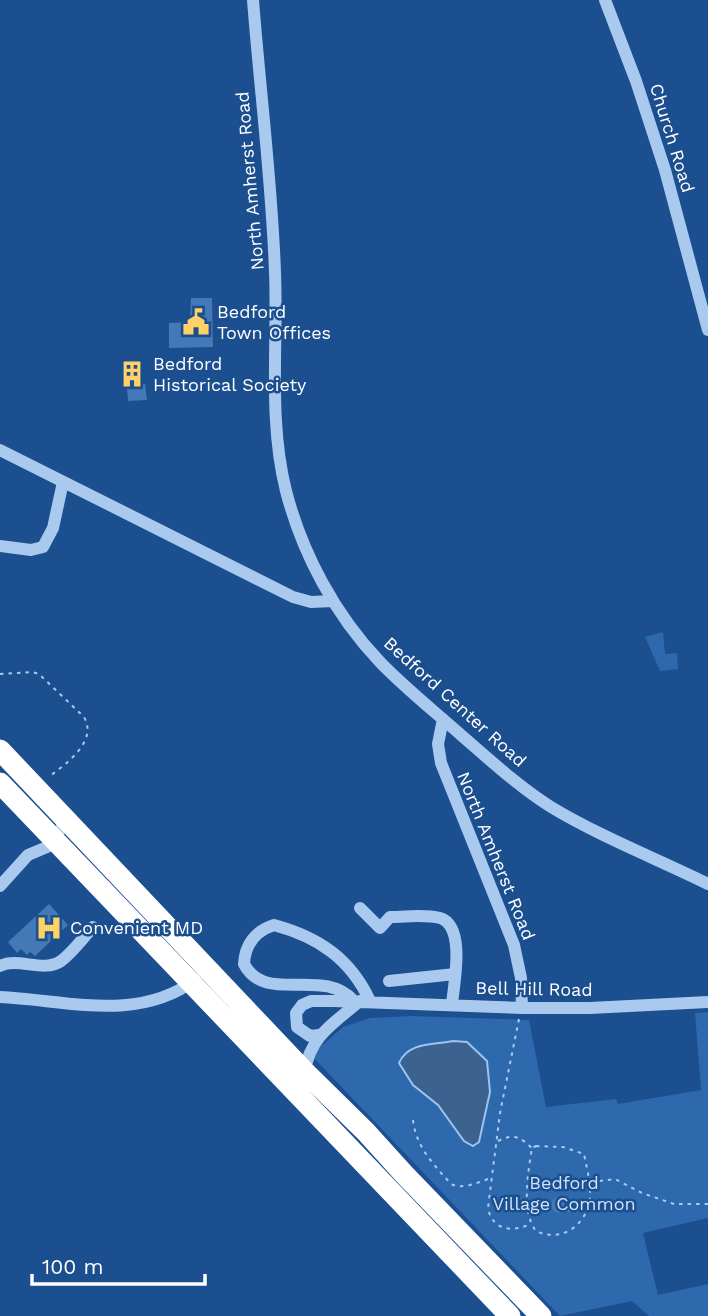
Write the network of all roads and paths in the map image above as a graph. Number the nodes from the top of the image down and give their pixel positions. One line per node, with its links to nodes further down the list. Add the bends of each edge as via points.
1 (253, 0): 7 (street, North Amherst Road, via 275,252 277,450 292,511)
2 (605, 0): 3 (street, Church Road, via 665,170)
3 (708, 330)
4 (0, 450): 5 (street)
5 (63, 482): 6 (street, via 53,528 43,547); 7 (street, via 293,597)
6 (0, 546)
7 (333, 601): 9 (street, Bedford Center Road, via 380,662)
8 (0, 674): 12 (path, via 39,674 88,723 82,746)
9 (443, 719): 15 (street, Bedford Center Road, via 549,805 608,839); 28 (street, North Amherst Road, via 438,744 441,763 514,945)
10 (0, 750): 12 (highway)
11 (0, 783): 14 (highway)
12 (36, 787): 13 (highway)
13 (69, 822): 14 (street); 20 (highway)
14 (52, 837): 16 (street, via 47,847 28,855); 23 (highway)
15 (708, 884)
16 (0, 886)
17 (360, 908): 21 (street, via 380,928 390,917 443,919 457,940)
18 (93, 928): 19 (street, via 60,962)
19 (0, 966)
20 (209, 969): 23 (street); 30 (highway)
21 (456, 974): 22 (street); 27 (street)
22 (389, 981)
23 (190, 983): 24 (street, via 167,997 116,1006); 40 (highway)
24 (0, 997)
25 (361, 1001): 25 (street, via 363,987 331,950 307,936 274,925 257,933 247,945 244,964 254,978 285,985 334,986); 27 (street, Bell Hill Road); 29 (street); 29 (street, Bell Hill Road, via 302,1005 296,1013 298,1027 310,1036)
26 (708, 1002): 28 (street, Bell Hill Road)
27 (452, 1004): 28 (street, Bell Hill Road)
28 (522, 1008): 32 (path)
29 (319, 1035): 30 (street)
30 (305, 1072): 41 (highway)
31 (412, 1120): 34 (path, via 421,1148 455,1187)
32 (497, 1141): 33 (path, via 513,1135); 34 (path)
33 (532, 1148): 35 (path, via 563,1147 583,1154); 39 (path)
34 (492, 1178): 39 (path, via 488,1209 495,1224 513,1229)
35 (590, 1183): 36 (path, via 615,1179 674,1204); 37 (path)
36 (708, 1203)
37 (589, 1204): 38 (path, via 578,1211); 39 (path, via 579,1223 563,1235 544,1235)
38 (566, 1210)
39 (530, 1223)
40 (510, 1316)
41 (541, 1316)

